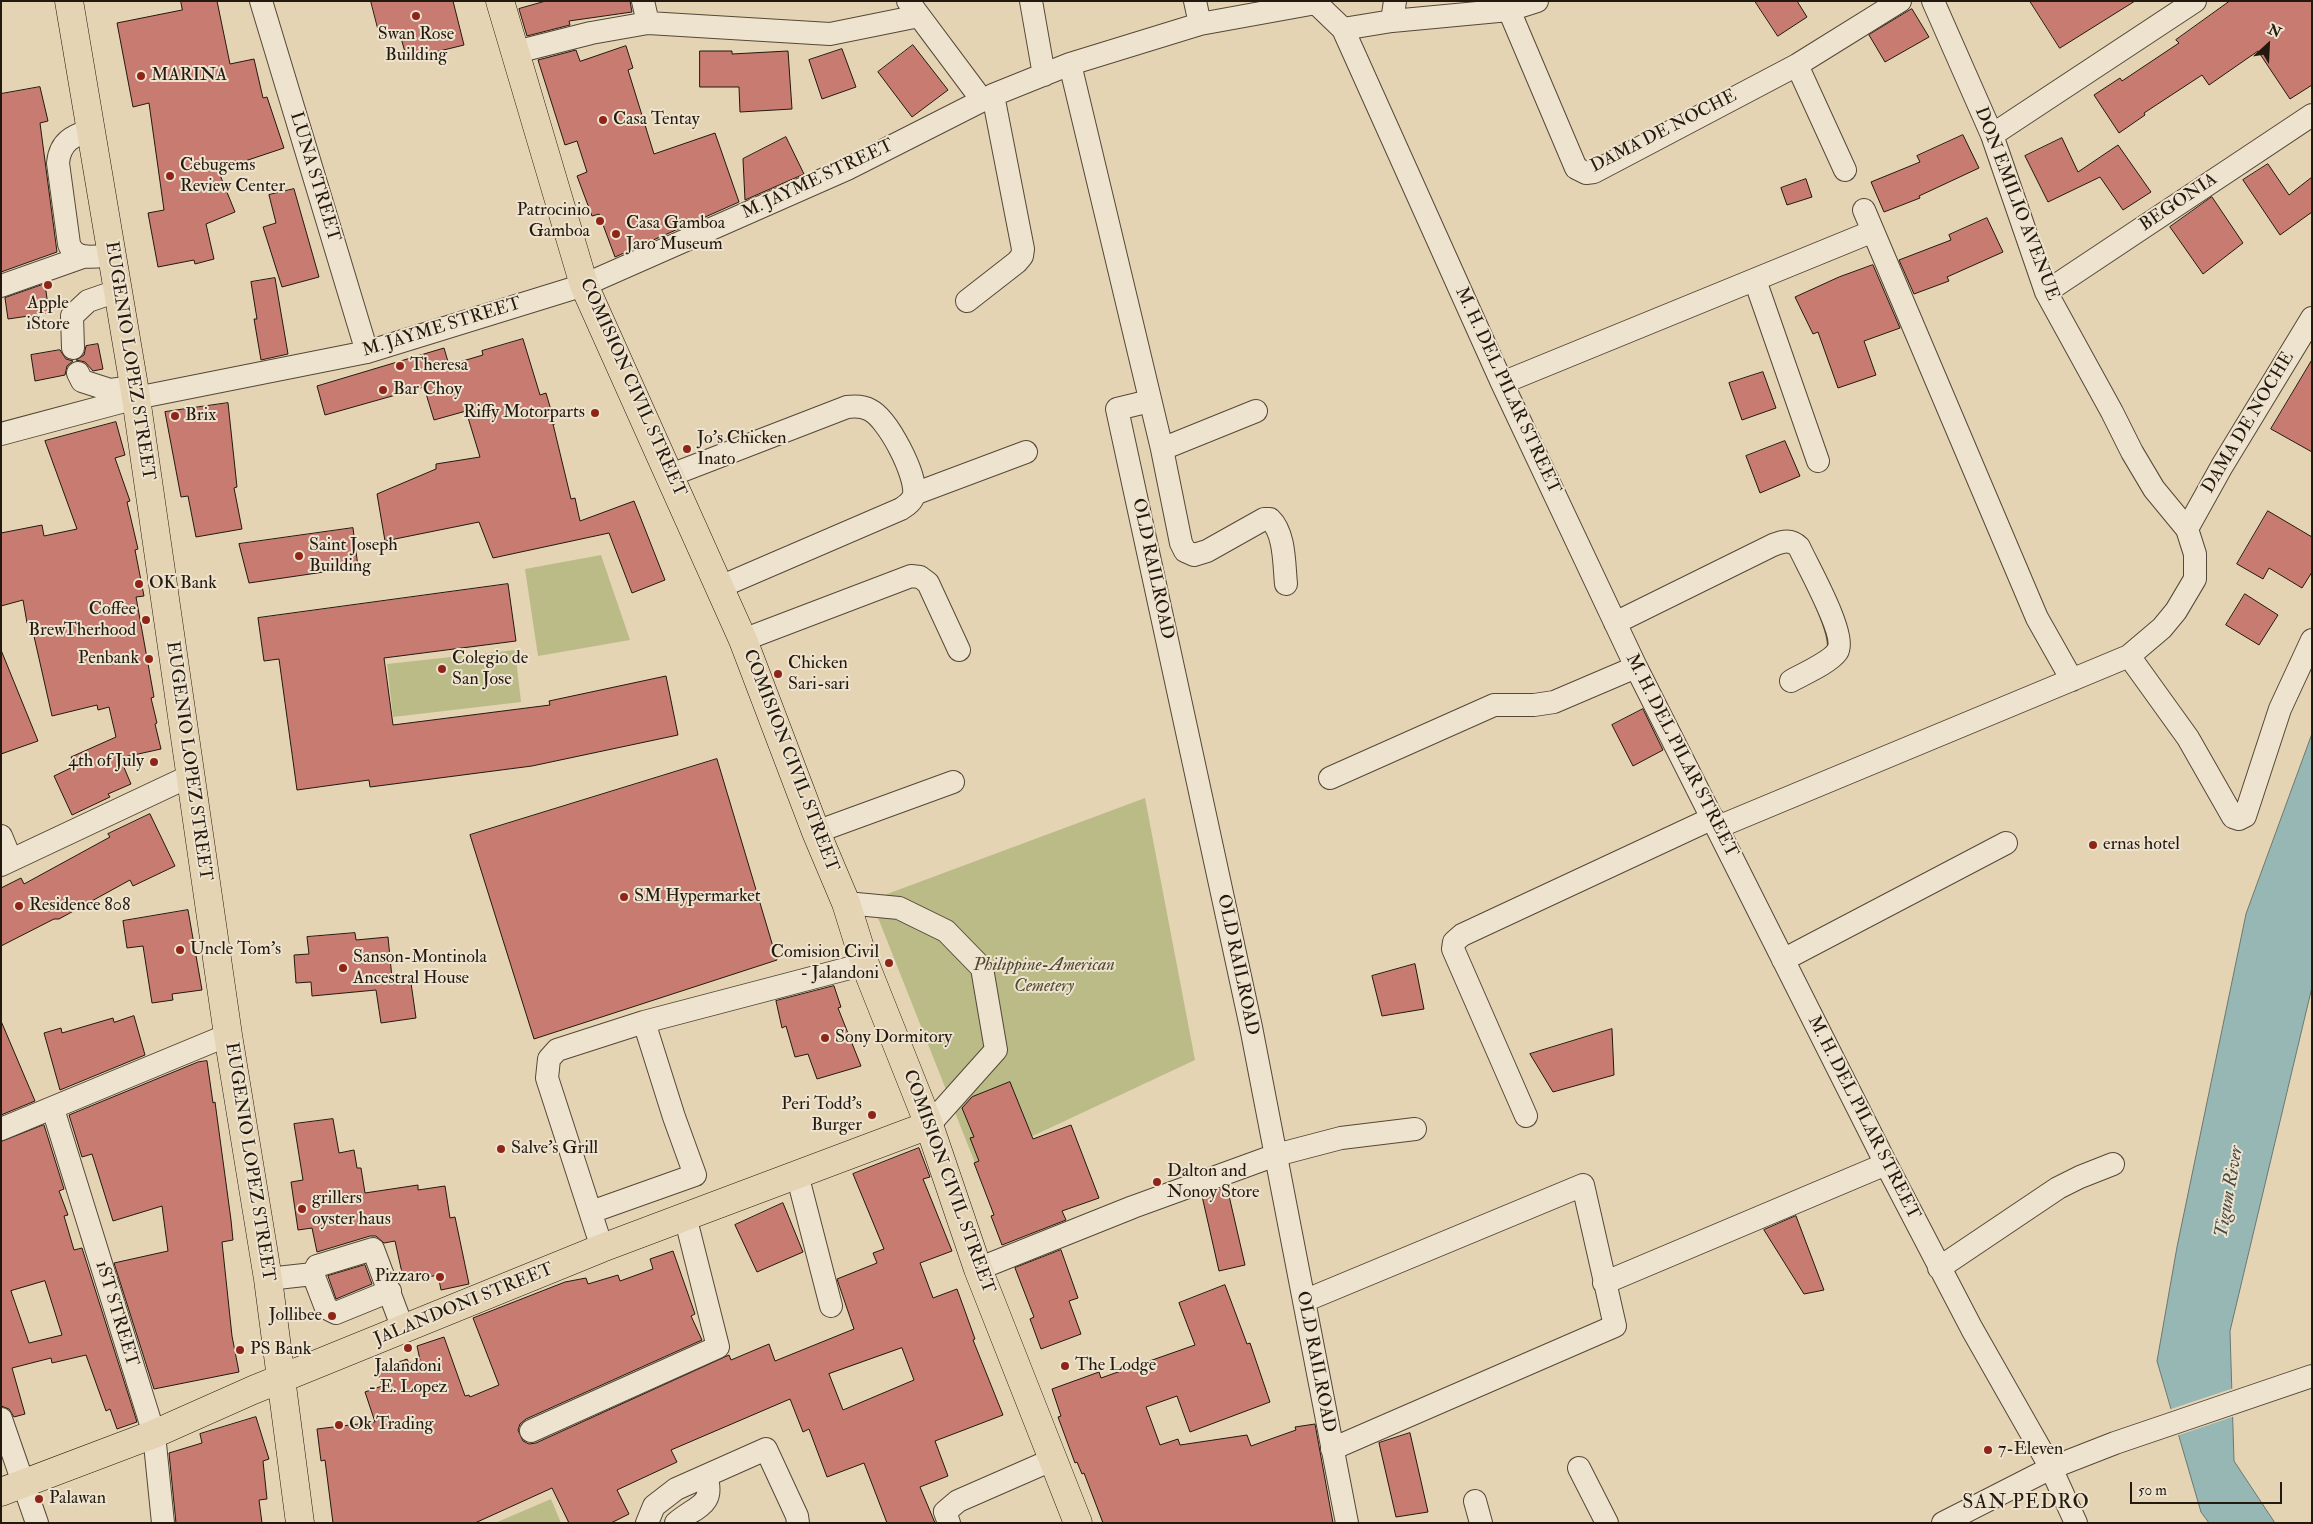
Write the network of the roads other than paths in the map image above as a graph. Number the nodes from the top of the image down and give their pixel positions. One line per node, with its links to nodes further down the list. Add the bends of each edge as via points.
1 (69, 1): 22 (main road, EUGENIO LOPEZ STREET)
2 (261, 1): 38 (street, LUNA STREET)
3 (500, 1): 16 (main road, COMISION CIVIL STREET)
4 (1031, 1): 19 (street)
5 (1195, 1): 14 (street)
6 (1537, 1): 11 (street)
7 (1900, 1): 18 (street, DAMA DE NOCHE)
8 (1933, 1): 23 (street, DON EMILIO AVENUE)
9 (2195, 1): 23 (street)
10 (914, 9): 13 (street, via 830,34); 20 (street)
11 (1509, 10): 12 (street); 18 (street, DAMA DE NOCHE, via 1576,168 1586,173 1594,172)
12 (1394, 11): 15 (street)
13 (646, 12): 16 (street, via 591,33)
14 (1200, 24): 15 (street, M. JAYME STREET, via 1316,3); 17 (street, M. JAYME STREET)
15 (1344, 29): 40 (street, M. H. DEL PILAR STREET)
16 (516, 52): 31 (main road, COMISION CIVIL STREET)
17 (1070, 64): 19 (street, M. JAYME STREET); 42 (street)
18 (1797, 65): 25 (street)
19 (1044, 74): 20 (street, M. JAYME STREET)
20 (987, 97): 31 (street, M. JAYME STREET, via 847,169); 35 (street, via 1023,249 1017,262)
21 (2312, 115): 34 (street, BEGONIA)
22 (84, 132): 24 (street); 28 (main road, EUGENIO LOPEZ STREET); 29 (street, via 66,141 60,150 58,163 69,244 74,252)
23 (1992, 135): 34 (street, DON EMILIO AVENUE)
24 (43, 144)
25 (1845, 170)
26 (1864, 210): 27 (street)
27 (1871, 232): 30 (street); 59 (street, via 2037,618)
28 (112, 255): 29 (street); 33 (main road, EUGENIO LOPEZ STREET)
29 (84, 257): 32 (street)
30 (1755, 280): 40 (street); 47 (street)
31 (584, 285): 38 (street, M. JAYME STREET); 48 (main road, COMISION CIVIL STREET)
32 (1, 286)
33 (118, 291): 37 (street, via 88,301 72,316); 41 (main road, EUGENIO LOPEZ STREET)
34 (2046, 292): 50 (street, DON EMILIO AVENUE, via 2154,489)
35 (967, 301)
36 (2312, 318): 50 (street, DAMA DE NOCHE)
37 (73, 348)
38 (367, 352): 41 (street, M. JAYME STREET)
39 (78, 373): 41 (street, via 82,381 110,390)
40 (1502, 383): 53 (street, M. H. DEL PILAR STREET)
41 (135, 392): 44 (street); 61 (main road, EUGENIO LOPEZ STREET)
42 (1150, 402): 45 (street); 79 (street, OLD RAILROAD, via 1118,409)
43 (1256, 411): 45 (street)
44 (1, 434)
45 (1162, 449): 51 (street, via 1185,551 1194,555 1200,553 1264,519 1270,519 1280,537)
46 (1026, 452): 49 (street)
47 (1818, 461)
48 (671, 475): 49 (street, via 847,406 859,406 872,410 901,448); 52 (main road, COMISION CIVIL STREET)
49 (914, 494): 52 (street, via 911,502 901,509)
50 (2187, 528): 57 (street, via 2195,554 2195,579 2162,628)
51 (1286, 584)
52 (720, 587): 54 (main road, COMISION CIVIL STREET)
53 (1615, 623): 58 (street, M. H. DEL PILAR STREET); 60 (street, via 1773,545 1794,542 1832,615 1839,645 1838,651 1830,658)
54 (743, 640): 56 (street, via 911,576 928,582); 65 (main road, COMISION CIVIL STREET)
55 (2312, 640): 57 (street, via 2280,709 2245,816 2239,819 2233,818 2188,738)
56 (959, 650)
57 (2129, 656): 59 (street)
58 (1636, 667): 62 (street, via 1554,702 1494,705); 64 (street, M. H. DEL PILAR STREET)
59 (2072, 680): 64 (street)
60 (1791, 681)
61 (190, 776): 68 (street); 73 (main road, EUGENIO LOPEZ STREET)
62 (1330, 778)
63 (953, 782): 65 (street)
64 (1716, 823): 70 (street, M. H. DEL PILAR STREET); 75 (street, via 1462,934 1454,942 1453,949)
65 (816, 832): 69 (main road, COMISION CIVIL STREET)
66 (1, 836): 68 (street)
67 (2006, 843): 70 (street)
68 (6, 862)
69 (846, 903): 71 (main road, COMISION CIVIL STREET); 76 (street, via 899,908 946,931 982,968 996,1050)
70 (1783, 960): 80 (street, M. H. DEL PILAR STREET)
71 (865, 964): 72 (street); 76 (main road, COMISION CIVIL STREET)
72 (644, 1022): 83 (street, via 556,1050 549,1059 547,1078); 83 (street, via 695,1175)
73 (228, 1035): 74 (street); 89 (main road, EUGENIO LOPEZ STREET)
74 (53, 1109): 77 (street); 99 (street, 1ST STREET)
75 (1526, 1116)
76 (929, 1125): 82 (main road, JALANDONI STREET); 87 (main road, COMISION CIVIL STREET)
77 (1, 1129)
78 (1415, 1129): 79 (street, via 1341,1138)
79 (1276, 1156): 87 (street, via 1133,1207); 92 (street, OLD RAILROAD)
80 (1886, 1164): 86 (street, M. H. DEL PILAR STREET); 90 (street)
81 (2113, 1164): 86 (street, via 2058,1188)
82 (797, 1174): 84 (main road, JALANDONI STREET); 93 (street)
83 (591, 1212): 85 (street)
84 (685, 1216): 85 (main road, JALANDONI STREET); 98 (street, via 718,1347)
85 (602, 1248): 94 (main road, JALANDONI STREET)
86 (1939, 1268): 103 (street, M. H. DEL PILAR STREET)
87 (978, 1269): 101 (main road, COMISION CIVIL STREET)
88 (313, 1274): 89 (street); 91 (street, via 326,1308 336,1314); 91 (street, via 317,1266 373,1248)
89 (268, 1279): 96 (main road, EUGENIO LOPEZ STREET)
90 (1604, 1283): 92 (street, via 1583,1185); 100 (street, via 1615,1326)
91 (390, 1291): 94 (street)
92 (1304, 1301): 100 (street, OLD RAILROAD)
93 (831, 1306)
94 (403, 1330): 96 (main road, JALANDONI STREET)
95 (2312, 1376): 103 (street)
96 (280, 1380): 99 (main road, JALANDONI STREET); 109 (main road, EUGENIO LOPEZ STREET)
97 (1, 1419): 105 (street)
98 (531, 1431)
99 (154, 1434): 105 (main road, JALANDONI STREET); 108 (street, 1ST STREET)
100 (1332, 1449): 115 (street, OLD RAILROAD)
101 (1054, 1459): 113 (street, via 958,1501 945,1512); 114 (main road, COMISION CIVIL STREET)
102 (1579, 1468): 117 (street)
103 (2050, 1468): 118 (street); 119 (street, M. H. DEL PILAR STREET)
104 (706, 1476): 110 (street, via 668,1495 654,1506); 111 (street, via 710,1488 708,1498); 112 (street, via 766,1449)
105 (13, 1488): 107 (street)
106 (1475, 1501): 116 (street)
107 (37, 1523)
108 (163, 1523)
109 (300, 1523)
110 (646, 1523)
111 (676, 1523)
112 (798, 1523)
113 (949, 1523)
114 (1078, 1523)
115 (1347, 1523)
116 (1481, 1523)
117 (1607, 1523)
118 (1943, 1523)
119 (2076, 1523)

